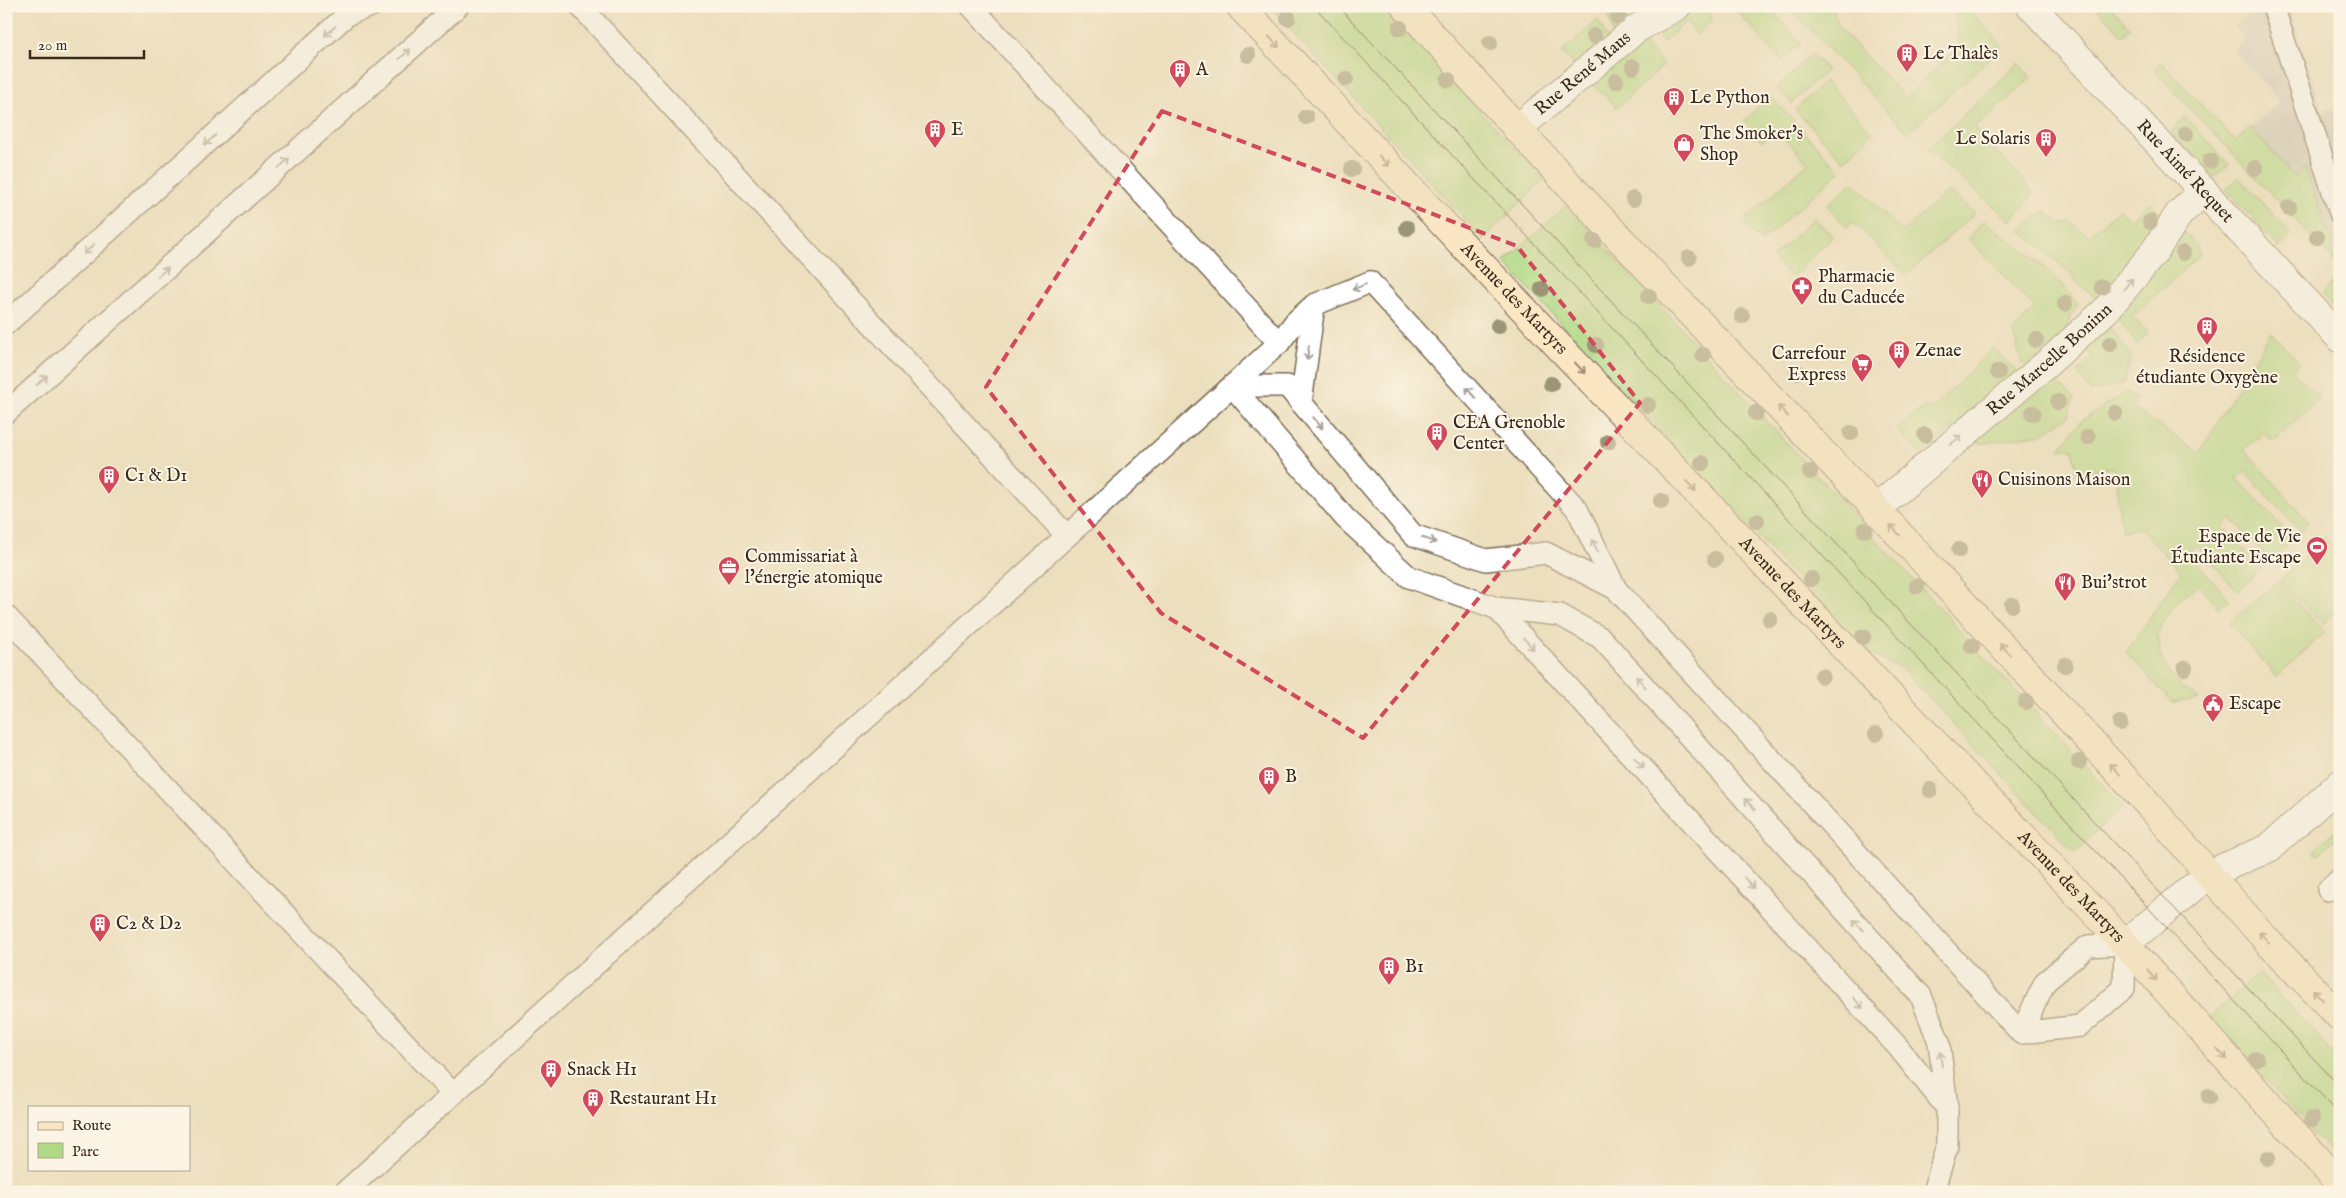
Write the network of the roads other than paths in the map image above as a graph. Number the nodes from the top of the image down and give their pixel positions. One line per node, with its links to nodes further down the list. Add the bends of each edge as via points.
1 (372, 6): 14 (lane, one-way to 14, via 348,14)
2 (458, 6): 19 (lane, one-way to 2)
3 (580, 6): 21 (lane)
4 (971, 6): 16 (lane)
5 (1240, 6): 27 (main road, Avenue des Martyrs, one-way to 27)
6 (1405, 6): 10 (main road)
7 (1677, 6): 10 (street, Rue René Maus, via 1636,29)
8 (2031, 6): 11 (street, Rue Aimé Requet)
9 (2273, 6): 12 (lane)
10 (1517, 129): 20 (main road, one-way to 10)
11 (2204, 192): 15 (street, Rue Aimé Requet); 20 (street, Rue Marcelle Boninn, one-way to 11, via 2106,310 2152,255 2179,214)
12 (2340, 213)
13 (1314, 305): 16 (lane); 18 (lane, one-way to 18); 22 (lane, one-way to 13, via 1577,509 1370,282)
14 (6, 324)
15 (2340, 338)
16 (1279, 343): 17 (lane)
17 (1232, 386): 18 (lane, via 1287,386); 21 (lane); 23 (lane, via 1345,518 1409,577)
18 (1301, 403): 22 (lane, one-way to 22, via 1413,535 1486,560 1546,554)
19 (6, 413)
20 (1876, 509): 26 (main road, one-way to 20)
21 (1067, 536): 30 (lane)
22 (1616, 589): 29 (lane)
23 (1496, 608): 31 (lane, one-way to 31, via 1898,1047); 31 (lane, one-way to 23, via 1939,1042 1922,996 1601,638 1560,615)
24 (6, 616): 30 (lane)
25 (2340, 784): 26 (street, via 2269,848)
26 (2210, 874): 27 (street); 28 (main road, one-way to 26)
27 (2125, 944): 29 (lane, via 2088,946 2044,982); 29 (lane, via 2124,988 2080,1026); 32 (main road, Avenue des Martyrs, one-way to 32)
28 (2340, 1018)
29 (2021, 1033)
30 (453, 1094): 33 (lane)
31 (1947, 1108): 34 (lane, via 1947,1146)
32 (2340, 1184)
33 (345, 1192)
34 (1933, 1192)

